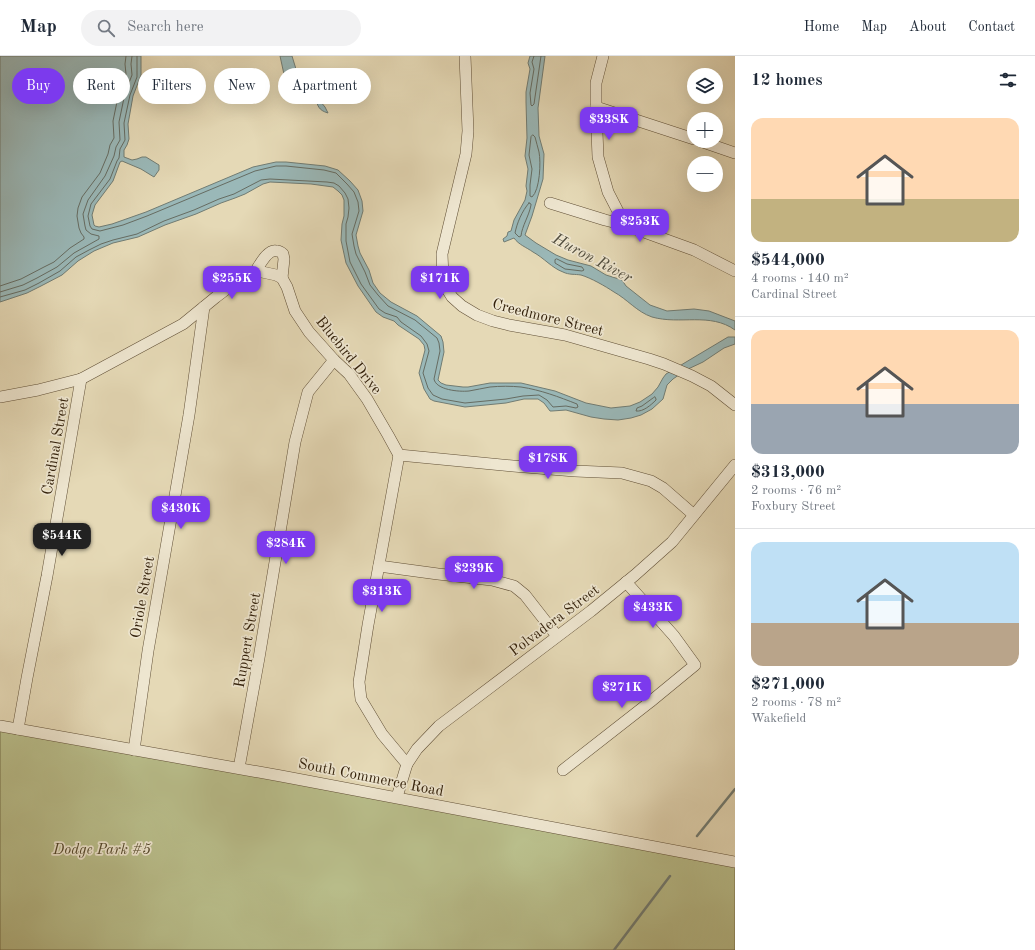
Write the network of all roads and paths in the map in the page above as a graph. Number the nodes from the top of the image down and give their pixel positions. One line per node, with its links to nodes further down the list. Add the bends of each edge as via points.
1 (465, 56): 16 (street, Creedmore Street, via 468,130 466,154 442,254 443,277 452,297 462,306 493,321 565,335 674,368 711,386)
2 (603, 56): 3 (street, via 596,83)
3 (596, 107): 4 (street); 8 (street, via 598,157 608,192)
4 (687, 137)
5 (720, 148): 6 (street)
6 (735, 153)
7 (550, 203): 8 (street)
8 (625, 225): 9 (street, via 694,250)
9 (735, 271)
10 (255, 272): 11 (street, via 270,273); 11 (street, via 268,254 273,250 278,251 283,254 284,259); 12 (street, via 241,278)
11 (282, 278): 13 (street, Bluebird Drive, via 309,332)
12 (204, 307): 14 (street, via 183,324); 25 (street, Oriole Street)
13 (334, 360): 17 (street, Bluebird Drive, via 349,374 367,399); 27 (street, Ruppert Street, via 308,392 295,442)
14 (81, 379): 15 (street); 24 (street, Cardinal Street)
15 (0, 397)
16 (735, 405)
17 (399, 455): 19 (street, via 622,473 651,481); 20 (street)
18 (735, 465): 19 (street, Polvadera Street)
19 (694, 515): 21 (street, Polvadera Street, via 672,542)
20 (379, 566): 22 (street, via 492,580 514,586 525,595); 26 (street, via 359,682 361,699 382,734)
21 (626, 582): 22 (street, Polvadera Street); 28 (street, via 674,636 695,665)
22 (557, 636): 26 (street, Polvadera Street, via 439,726)
23 (0, 726): 24 (street, South Commerce Road)
24 (18, 729): 25 (street, South Commerce Road)
25 (134, 750): 27 (street, South Commerce Road)
26 (406, 764): 29 (street, Polvadera Street)
27 (239, 768): 29 (street, South Commerce Road)
28 (562, 770)
29 (397, 797): 30 (street, South Commerce Road)
30 (735, 862)

